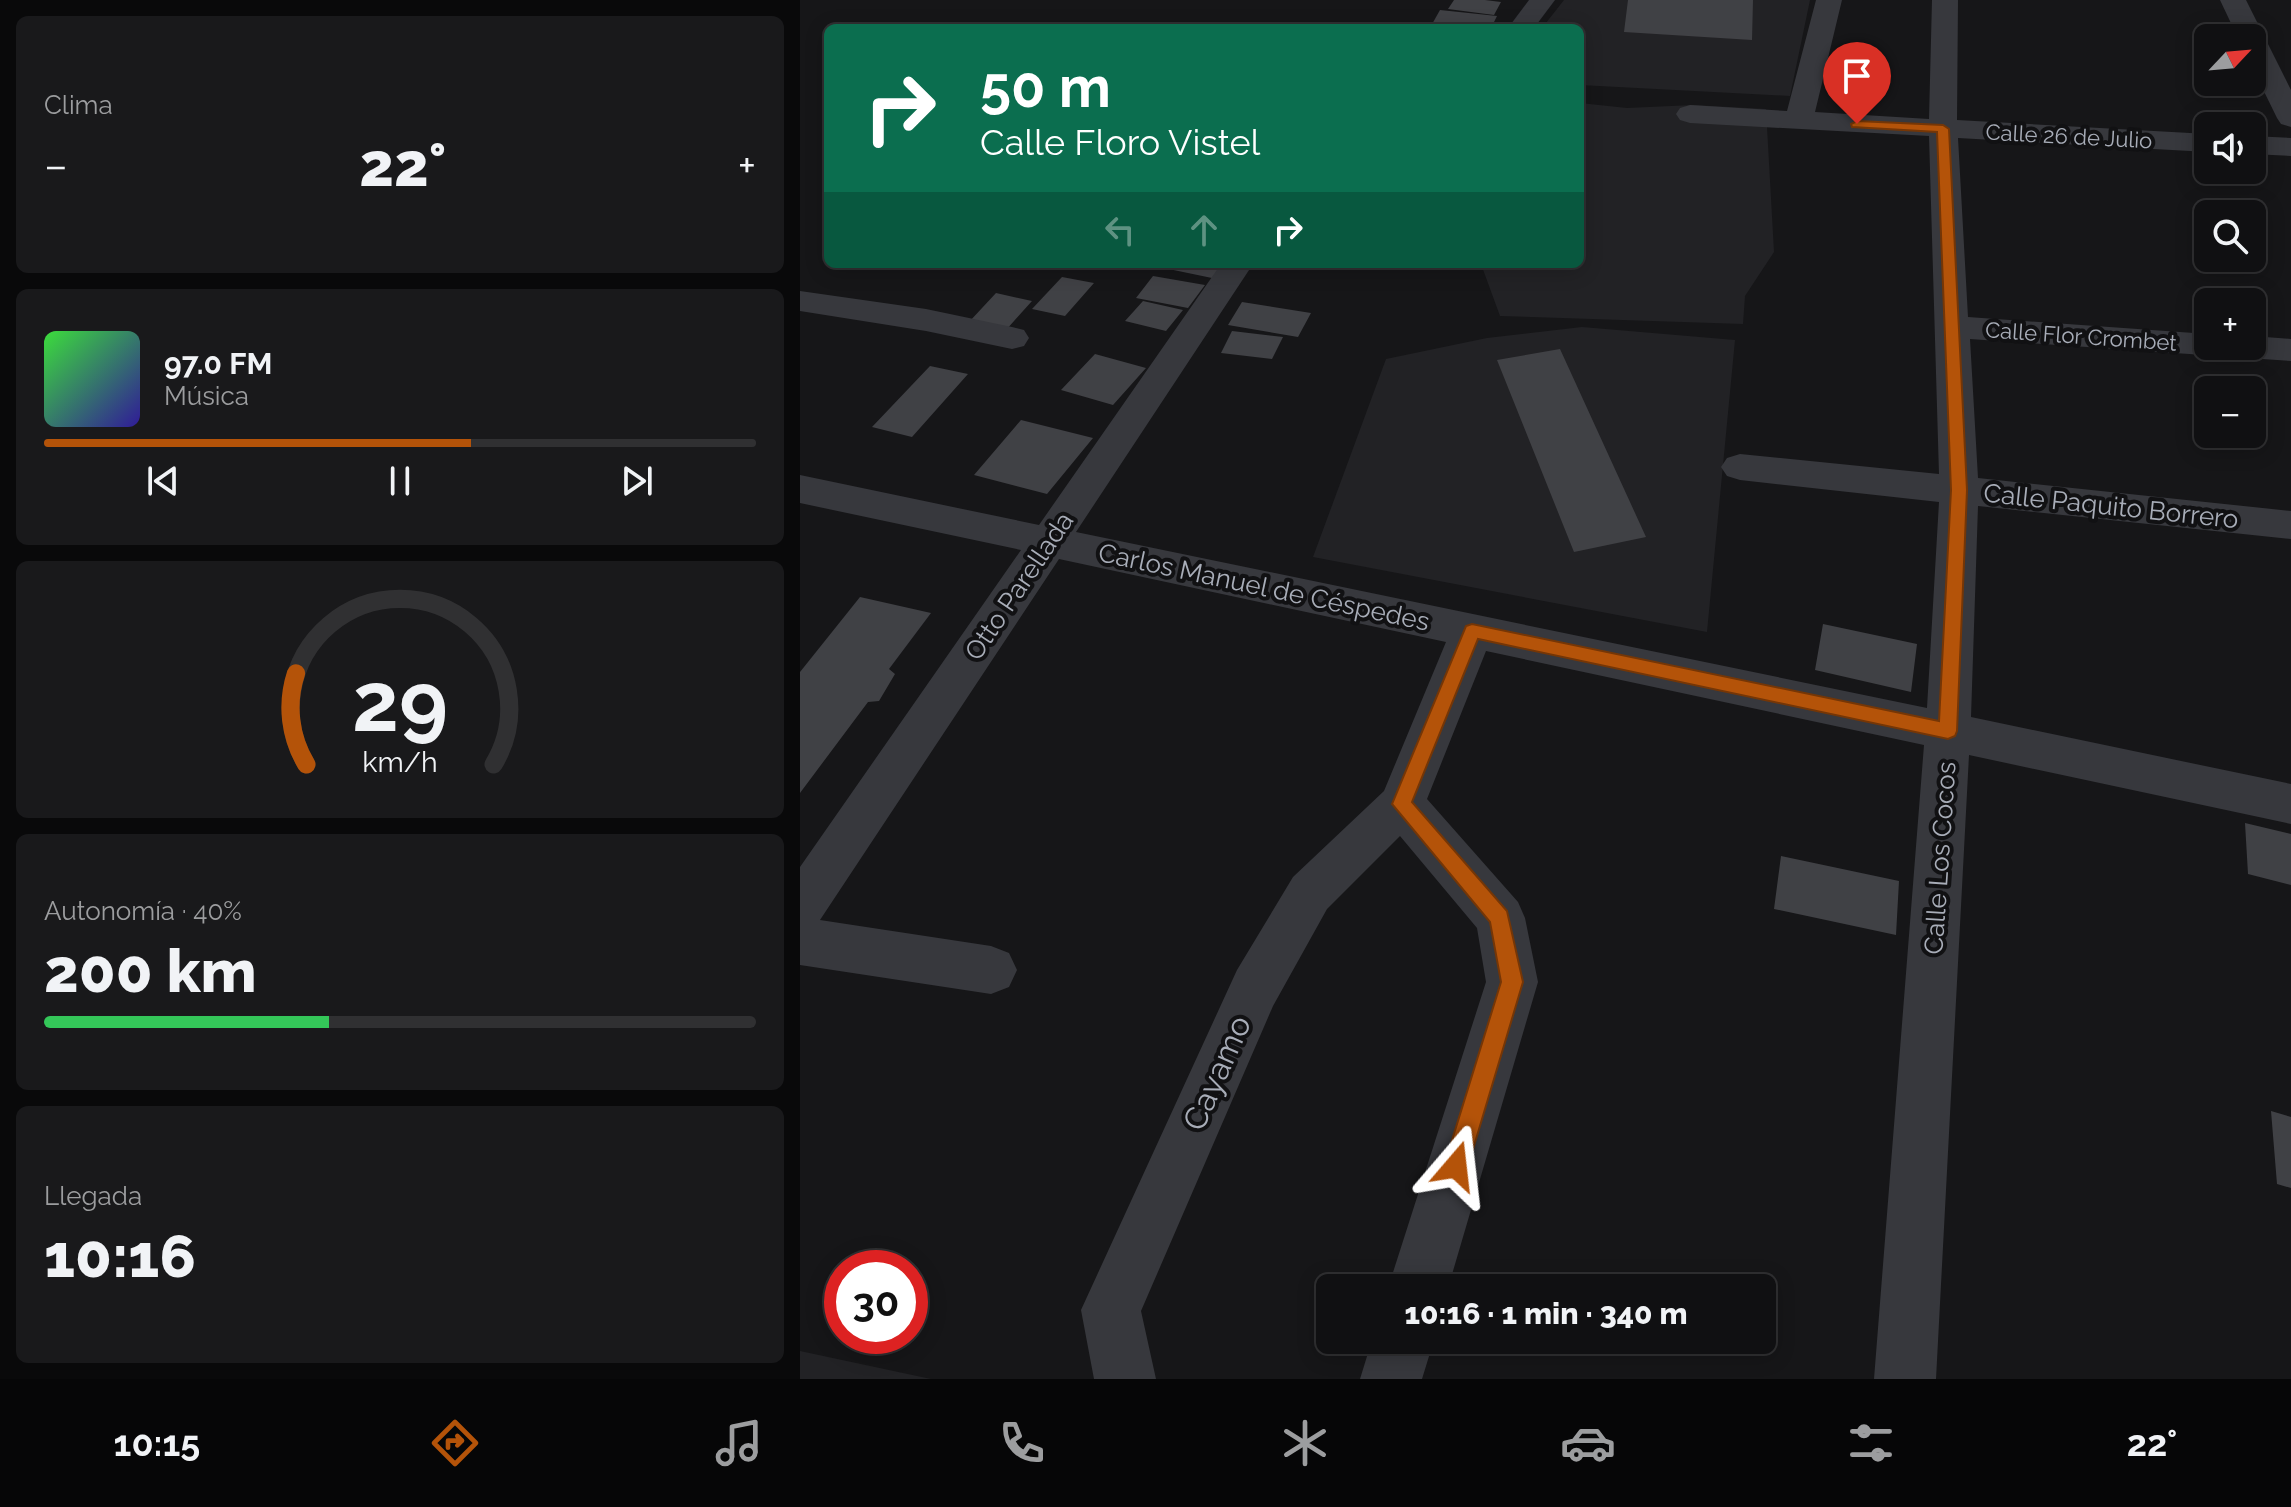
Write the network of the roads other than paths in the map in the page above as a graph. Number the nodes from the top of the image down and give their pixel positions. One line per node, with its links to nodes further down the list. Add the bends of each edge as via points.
1 (1542, 0): 5 (street)
2 (1829, 0): 10 (street)
3 (1945, 0): 11 (street, Calle Los Cocos)
4 (2233, 0): 6 (street)
5 (1524, 24)
6 (2245, 24)
7 (2266, 67): 9 (street)
8 (1690, 114): 10 (street, Calle 26 de Julio)
9 (2291, 118)
10 (1799, 121): 11 (street, Calle 26 de Julio)
11 (1943, 129): 12 (street, Calle 26 de Julio); 17 (street, Calle Los Cocos)
12 (2194, 142)
13 (2266, 146): 14 (street)
14 (2291, 147)
15 (1234, 268): 26 (street, Otto Parellada)
16 (800, 301): 18 (street)
17 (1954, 327): 19 (street, Calle Flor Crombet); 24 (street, Calle Los Cocos)
18 (1012, 338)
19 (2194, 344)
20 (2266, 348): 21 (street)
21 (2291, 350)
22 (1740, 467): 24 (street, Calle Paquito Borrero)
23 (800, 489): 26 (street, Carlos Manuel de Céspedes)
24 (1959, 490): 25 (street, Calle Paquito Borrero); 28 (street, Calle Los Cocos)
25 (2291, 525)
26 (1050, 542): 27 (street, Carlos Manuel de Céspedes); 31 (street, Otto Parellada)
27 (1472, 631): 28 (street, Carlos Manuel de Céspedes); 29 (street)
28 (1948, 731): 30 (street, Carlos Manuel de Céspedes); 38 (street, Calle Los Cocos)
29 (1402, 804): 34 (street, via 1500,918 1512,982); 36 (street, Cayamo, via 1310,893 1255,988 1111,1310)
30 (2291, 804)
31 (800, 908)
32 (800, 941): 33 (street)
33 (991, 970)
34 (1422, 1274)
35 (1399, 1354): 37 (street)
36 (1125, 1379)
37 (1391, 1379)
38 (1905, 1379)

